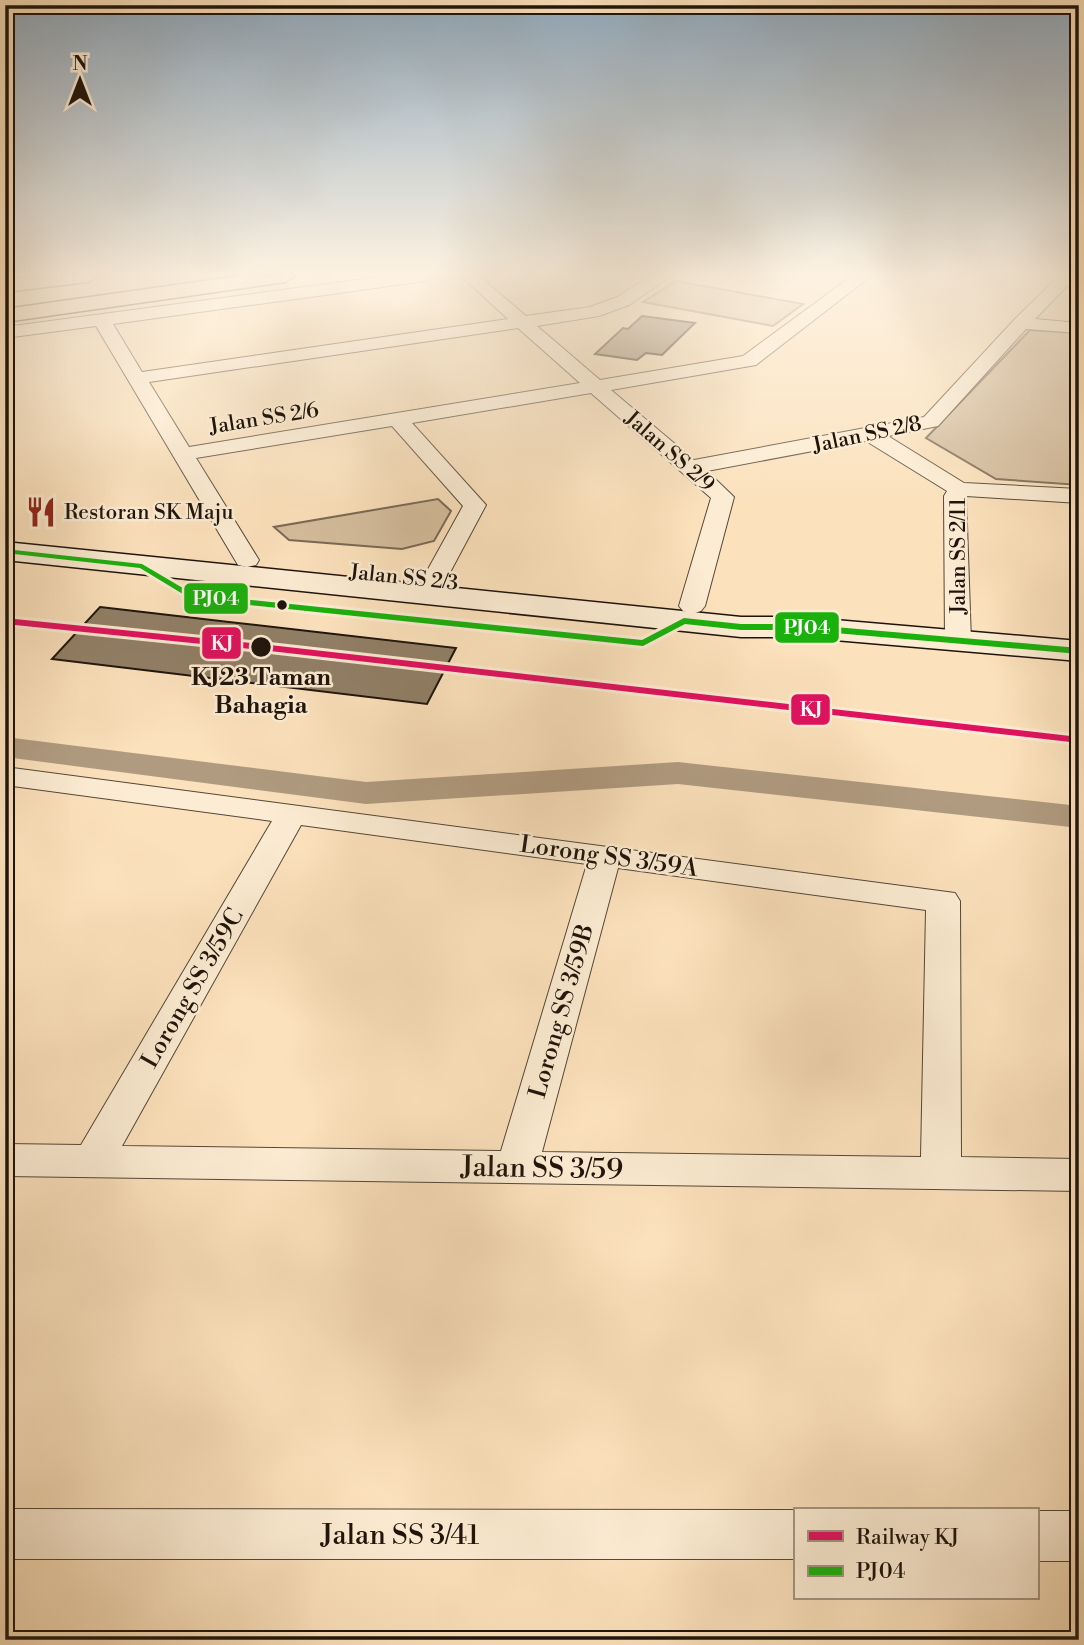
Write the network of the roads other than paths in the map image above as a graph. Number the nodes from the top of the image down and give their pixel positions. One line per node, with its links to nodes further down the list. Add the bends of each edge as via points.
1 (122, 353): 6 (street)
2 (314, 353): 6 (street)
3 (556, 353): 7 (street, Jalan SS 2/9)
4 (760, 353): 7 (street, Jalan SS 2/6, via 749,361)
5 (994, 353): 9 (street, Jalan SS 2/8, via 931,422)
6 (138, 378): 10 (street)
7 (595, 386): 8 (street, Jalan SS 2/6); 11 (street, Jalan SS 2/9)
8 (397, 419): 10 (street, Jalan SS 2/6); 17 (street, via 475,505)
9 (871, 435): 11 (street, Jalan SS 2/8); 12 (street, Jalan SS 2/11)
10 (184, 454): 16 (street)
11 (688, 468): 18 (street, Jalan SS 2/9, via 723,497)
12 (959, 489): 13 (street); 20 (street, Jalan SS 2/11, via 955,496)
13 (1079, 496)
14 (5, 536): 16 (main road, Jalan SS 2/3)
15 (5, 551): 19 (main road, Jalan SS 2/3, via 741,627)
16 (247, 560): 17 (main road, Jalan SS 2/3)
17 (434, 580): 18 (main road, Jalan SS 2/3)
18 (692, 606): 19 (main road, Jalan SS 2/3, via 757,615)
19 (800, 627): 20 (main road, Jalan SS 2/3)
20 (958, 641): 21 (main road, Jalan SS 2/3)
21 (1079, 652)
22 (5, 776): 23 (street, Lorong SS 3/59A)
23 (292, 814): 24 (street, Lorong SS 3/59A); 26 (street, Lorong SS 3/59C)
24 (605, 856): 27 (street, Lorong SS 3/59B); 28 (street, Lorong SS 3/59A, via 943,901)
25 (5, 1160): 26 (street, Jalan SS 3/59)
26 (92, 1162): 27 (street, Jalan SS 3/59)
27 (517, 1167): 28 (street, Jalan SS 3/59)
28 (941, 1173): 29 (street, Jalan SS 3/59)
29 (1079, 1175)
30 (5, 1534): 31 (street, Jalan SS 3/41)
31 (794, 1535)
32 (1038, 1536): 33 (street)
33 (1079, 1536)

